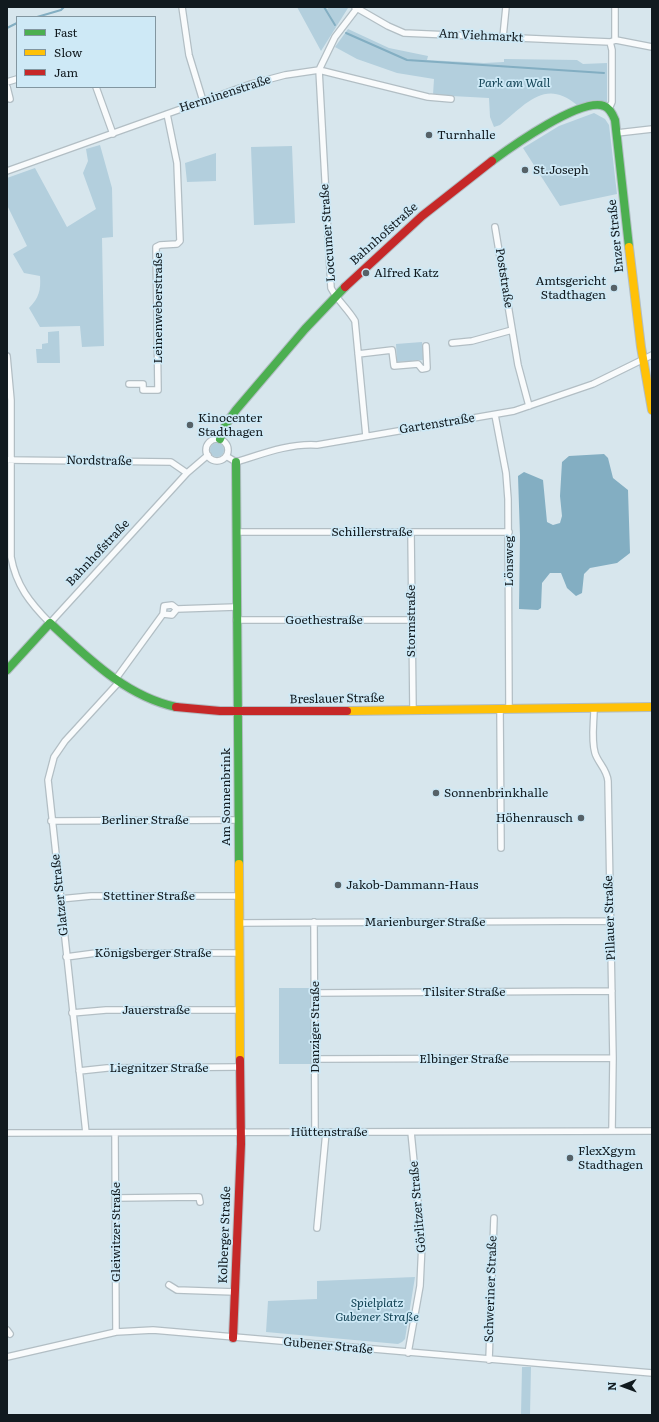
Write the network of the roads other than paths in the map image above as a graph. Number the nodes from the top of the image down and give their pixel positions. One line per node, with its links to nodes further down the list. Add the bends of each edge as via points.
1 (182, 7): 13 (street, via 189,55)
2 (506, 7): 5 (street)
3 (615, 7): 6 (street)
4 (356, 8): 5 (street, Am Viehmarkt, via 404,33); 8 (street, via 335,37)
5 (504, 37): 6 (street, Am Viehmarkt)
6 (612, 41): 7 (street, Am Viehmarkt); 14 (street, via 612,102)
7 (652, 47)
8 (319, 70): 12 (street, Herminenstraße, via 428,97); 13 (street, Herminenstraße, via 251,84); 21 (street, Loccumer Straße, via 330,278)
9 (7, 87): 11 (street)
10 (96, 88): 18 (street)
11 (10, 99)
12 (451, 99)
13 (202, 101): 15 (street, Herminenstraße)
14 (609, 109): 17 (street, Enzer Straße, via 615,120); 21 (street, Bahnhofstraße, via 603,105 586,107 549,123 524,139 422,215)
15 (167, 114): 18 (street, Herminenstraße); 29 (street, Leinenweberstraße, via 177,163 180,240 177,244 160,244 156,248 158,390 143,390 143,384)
16 (652, 129): 17 (street)
17 (616, 133): 28 (street, Enzer Straße)
18 (113, 134): 19 (street, Herminenstraße)
19 (7, 171)
20 (495, 227): 22 (street, Poststraße)
21 (335, 295): 25 (street, Loccumer Straße, via 355,322); 34 (street, Bahnhofstraße, via 233,416)
22 (512, 330): 23 (street, via 472,341); 30 (street, Poststraße, via 518,366)
23 (452, 343)
24 (426, 346): 25 (street, via 427,368 422,369 418,364 394,366 392,350)
25 (358, 354): 33 (street, Loccumer Straße)
26 (652, 355): 28 (street, Gartenstraße)
27 (7, 356): 37 (street, via 11,400)
28 (642, 359): 30 (street, Gartenstraße, via 593,384); 31 (street, Enzer Straße)
29 (129, 384)
30 (529, 406): 32 (street, Gartenstraße)
31 (652, 410)
32 (495, 415): 33 (street, Gartenstraße); 42 (street, Lönsweg, via 506,473)
33 (366, 436): 38 (street, Gartenstraße, via 286,448)
34 (220, 439): 35 (street, via 208,444); 36 (street, via 228,446)
35 (208, 455): 36 (street, via 216,460); 39 (street, Bahnhofstraße)
36 (226, 456): 38 (street)
37 (9, 460): 39 (street, Nordstraße, via 171,462); 48 (street, via 9,543 13,571 31,604)
38 (236, 462): 40 (street, Am Sonnenbrink)
39 (187, 474): 48 (street, Bahnhofstraße)
40 (236, 532): 41 (street, Schillerstraße); 43 (street, Am Sonnenbrink)
41 (411, 532): 42 (street, Schillerstraße); 47 (street, Stormstraße)
42 (509, 532): 55 (street, Lönsweg)
43 (236, 607): 44 (street); 46 (street, Am Sonnenbrink)
44 (177, 609): 45 (street, via 172,614); 45 (street, via 172,605 164,606)
45 (163, 614): 50 (street, Glatzer Straße)
46 (236, 620): 47 (street, Goethestraße); 56 (street, Am Sonnenbrink)
47 (412, 620): 53 (street, Stormstraße)
48 (50, 623): 49 (street, Bahnhofstraße); 50 (street, Breslauer Straße)
49 (7, 670)
50 (117, 681): 56 (street, Breslauer Straße, via 172,706); 58 (street, Glatzer Straße, via 54,757 48,780)
51 (652, 707): 52 (street, Breslauer Straße)
52 (594, 709): 55 (street, Breslauer Straße); 62 (street, Pillauer Straße, via 594,746 605,768 608,781)
53 (413, 710): 54 (street, Breslauer Straße); 56 (street, Breslauer Straße)
54 (500, 710): 55 (street, Breslauer Straße); 59 (street)
55 (509, 710)
56 (238, 712): 57 (street, Am Sonnenbrink)
57 (238, 820): 58 (street, Berliner Straße); 60 (street, Am Sonnenbrink)
58 (51, 821): 61 (street, Glatzer Straße)
59 (501, 848)
60 (239, 896): 61 (street, Stettiner Straße, via 90,896); 64 (street, Am Sonnenbrink)
61 (60, 899): 66 (street, Glatzer Straße)
62 (611, 921): 63 (street, Marienburger Straße); 67 (street, Pillauer Straße)
63 (314, 922): 64 (street, Marienburger Straße); 68 (street, Danziger Straße)
64 (239, 923): 65 (street, Am Sonnenbrink)
65 (239, 953): 66 (street, Königsberger Straße, via 96,952); 69 (street, Am Sonnenbrink)
66 (66, 957): 70 (street, Glatzer Straße)
67 (612, 991): 68 (street, Tilsiter Straße); 71 (street, Pillauer Straße)
68 (315, 993): 72 (street, Danziger Straße)
69 (239, 1010): 70 (street, Jauerstraße, via 106,1010); 73 (street, Am Sonnenbrink)
70 (72, 1013): 74 (street, Glatzer Straße)
71 (613, 1058): 72 (street, Elbinger Straße); 75 (street, Pillauer Straße)
72 (315, 1059): 79 (street, Danziger Straße)
73 (240, 1067): 74 (street, Liegnitzer Straße, via 107,1068); 78 (street, Am Sonnenbrink)
74 (79, 1071): 82 (street, Glatzer Straße)
75 (612, 1131): 76 (street, Hüttenstraße); 81 (street, Hüttenstraße)
76 (652, 1131)
77 (7, 1132): 82 (street, Hüttenstraße)
78 (240, 1132): 79 (street, Hüttenstraße); 83 (street, Hüttenstraße); 89 (street, Kolberger Straße)
79 (316, 1132): 80 (street, Hüttenstraße)
80 (326, 1132): 81 (street, Hüttenstraße); 87 (street)
81 (411, 1132): 92 (street, Görlitzer Straße, via 422,1243 420,1286)
82 (86, 1133): 83 (street, Hüttenstraße)
83 (115, 1133): 84 (street, Gleiwitzer Straße)
84 (116, 1198): 85 (street, via 200,1197); 90 (street, Gleiwitzer Straße)
85 (200, 1202)
86 (494, 1218): 94 (street, Schweriner Straße)
87 (317, 1228)
88 (169, 1286): 89 (street, via 177,1290)
89 (235, 1292): 91 (street, Kolberger Straße)
90 (116, 1332): 91 (street, Gubener Straße, via 152,1330); 93 (street, Gubener Straße)
91 (233, 1338): 92 (street, Gubener Straße)
92 (408, 1353): 94 (street, Gubener Straße)
93 (7, 1357)
94 (489, 1360): 95 (street, Gubener Straße)
95 (652, 1373)

